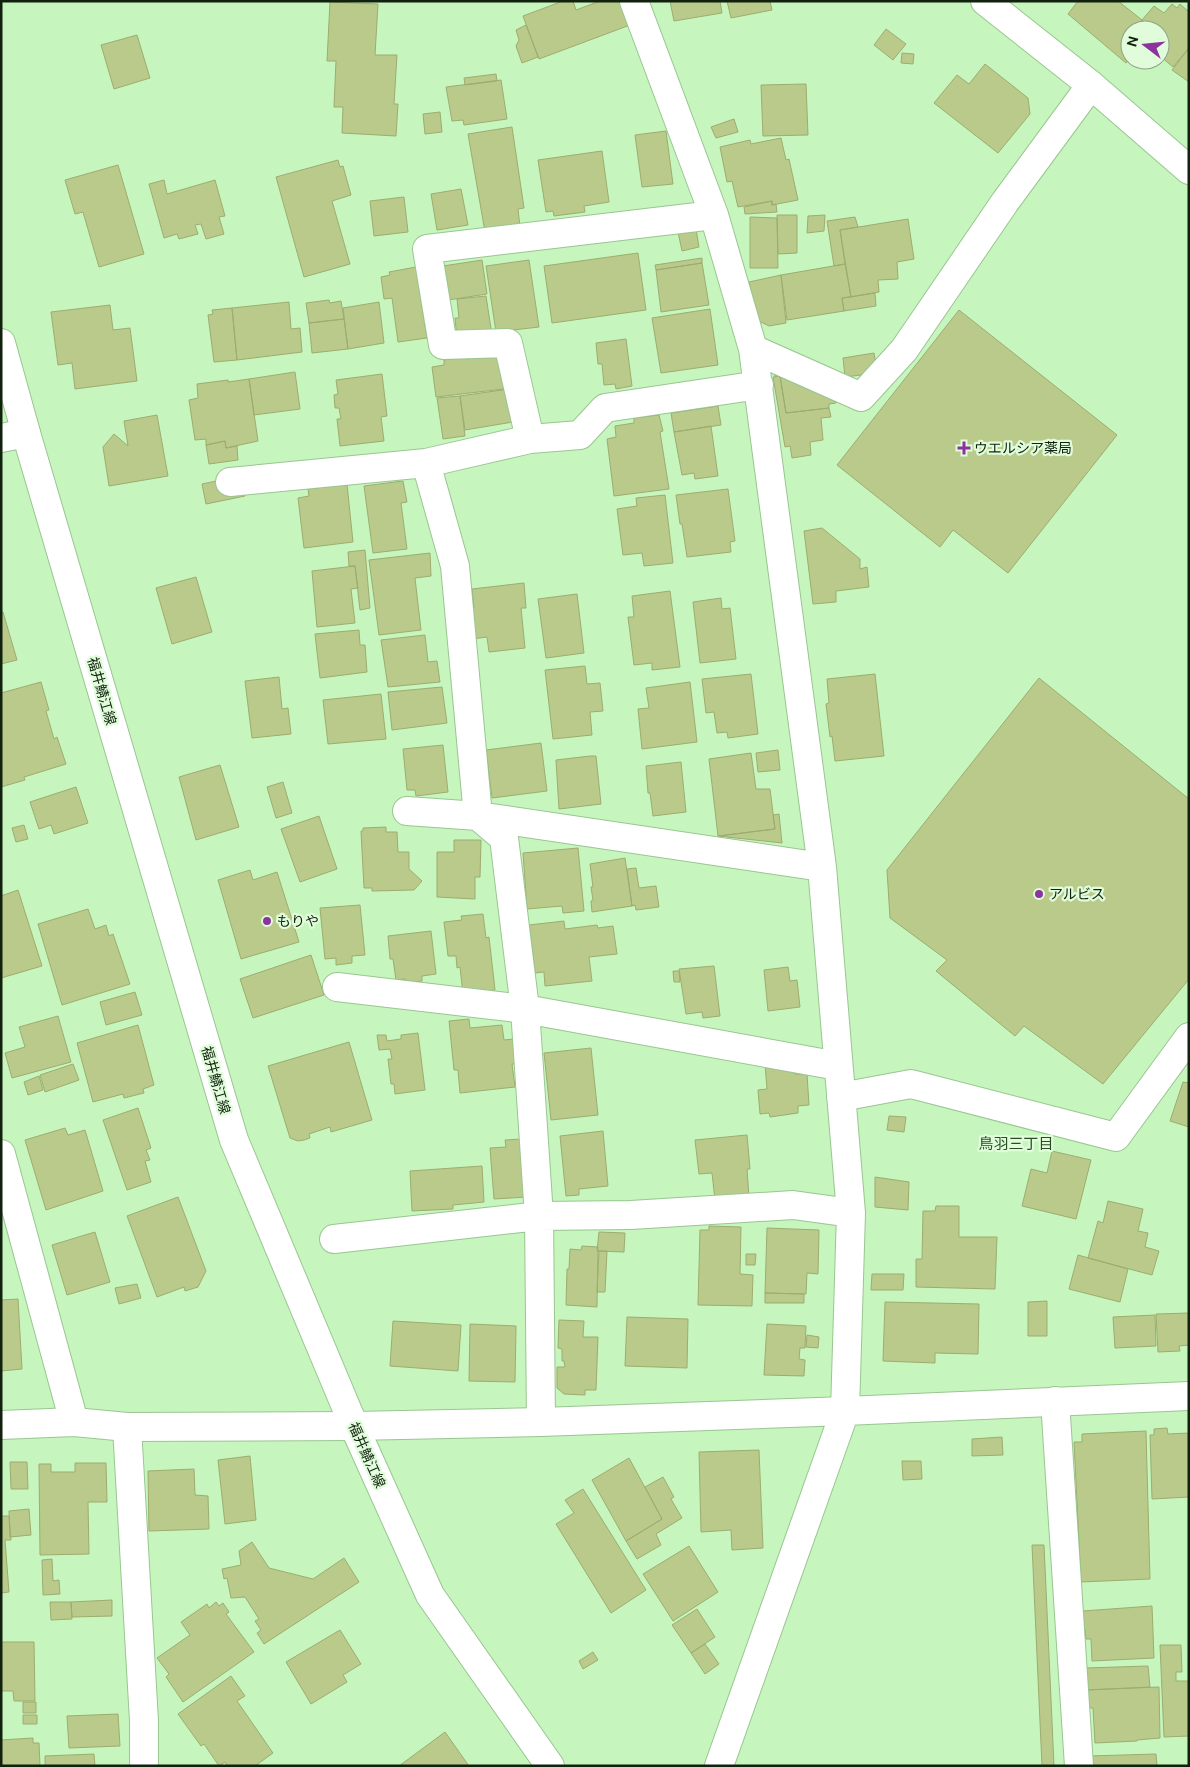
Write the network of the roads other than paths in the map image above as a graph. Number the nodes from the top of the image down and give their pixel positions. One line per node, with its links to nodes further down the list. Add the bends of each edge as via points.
1 (634, 1): 5 (street)
2 (985, 1): 3 (street)
3 (1091, 85): 4 (street); 7 (street, via 1005,202 904,350 861,397)
4 (1189, 170)
5 (714, 216): 7 (street); 10 (street, via 427,250 443,345 508,343)
6 (1, 343): 9 (street, 福井鯖江線)
7 (754, 349): 8 (street)
8 (759, 385): 10 (street, via 605,408 580,435); 15 (street)
9 (14, 436): 31 (street, 福井鯖江線, via 234,1140)
10 (530, 439): 11 (street)
11 (426, 463): 12 (street); 14 (street, via 455,566)
12 (230, 482)
13 (407, 811): 14 (street)
14 (478, 816): 15 (street); 17 (street, via 504,838)
15 (822, 867): 19 (street)
16 (336, 987): 17 (street)
17 (525, 1009): 19 (street); 23 (street)
18 (1189, 1037): 20 (street, via 1116,1137 911,1084)
19 (838, 1066): 20 (street)
20 (841, 1097): 22 (street)
21 (1, 1154): 28 (street)
22 (851, 1213): 23 (street, via 793,1205 631,1215); 27 (street)
23 (539, 1216): 24 (street); 29 (street)
24 (334, 1239)
25 (1189, 1396): 26 (street)
26 (1055, 1401): 27 (street); 36 (street)
27 (845, 1411): 29 (street); 35 (street)
28 (74, 1422): 30 (street); 32 (street)
29 (541, 1422): 31 (street)
30 (1, 1425)
31 (354, 1426): 32 (street); 34 (street, 福井鯖江線, via 430,1595)
32 (127, 1427): 33 (street)
33 (144, 1766)
34 (550, 1766)
35 (719, 1766)
36 (1079, 1766)

